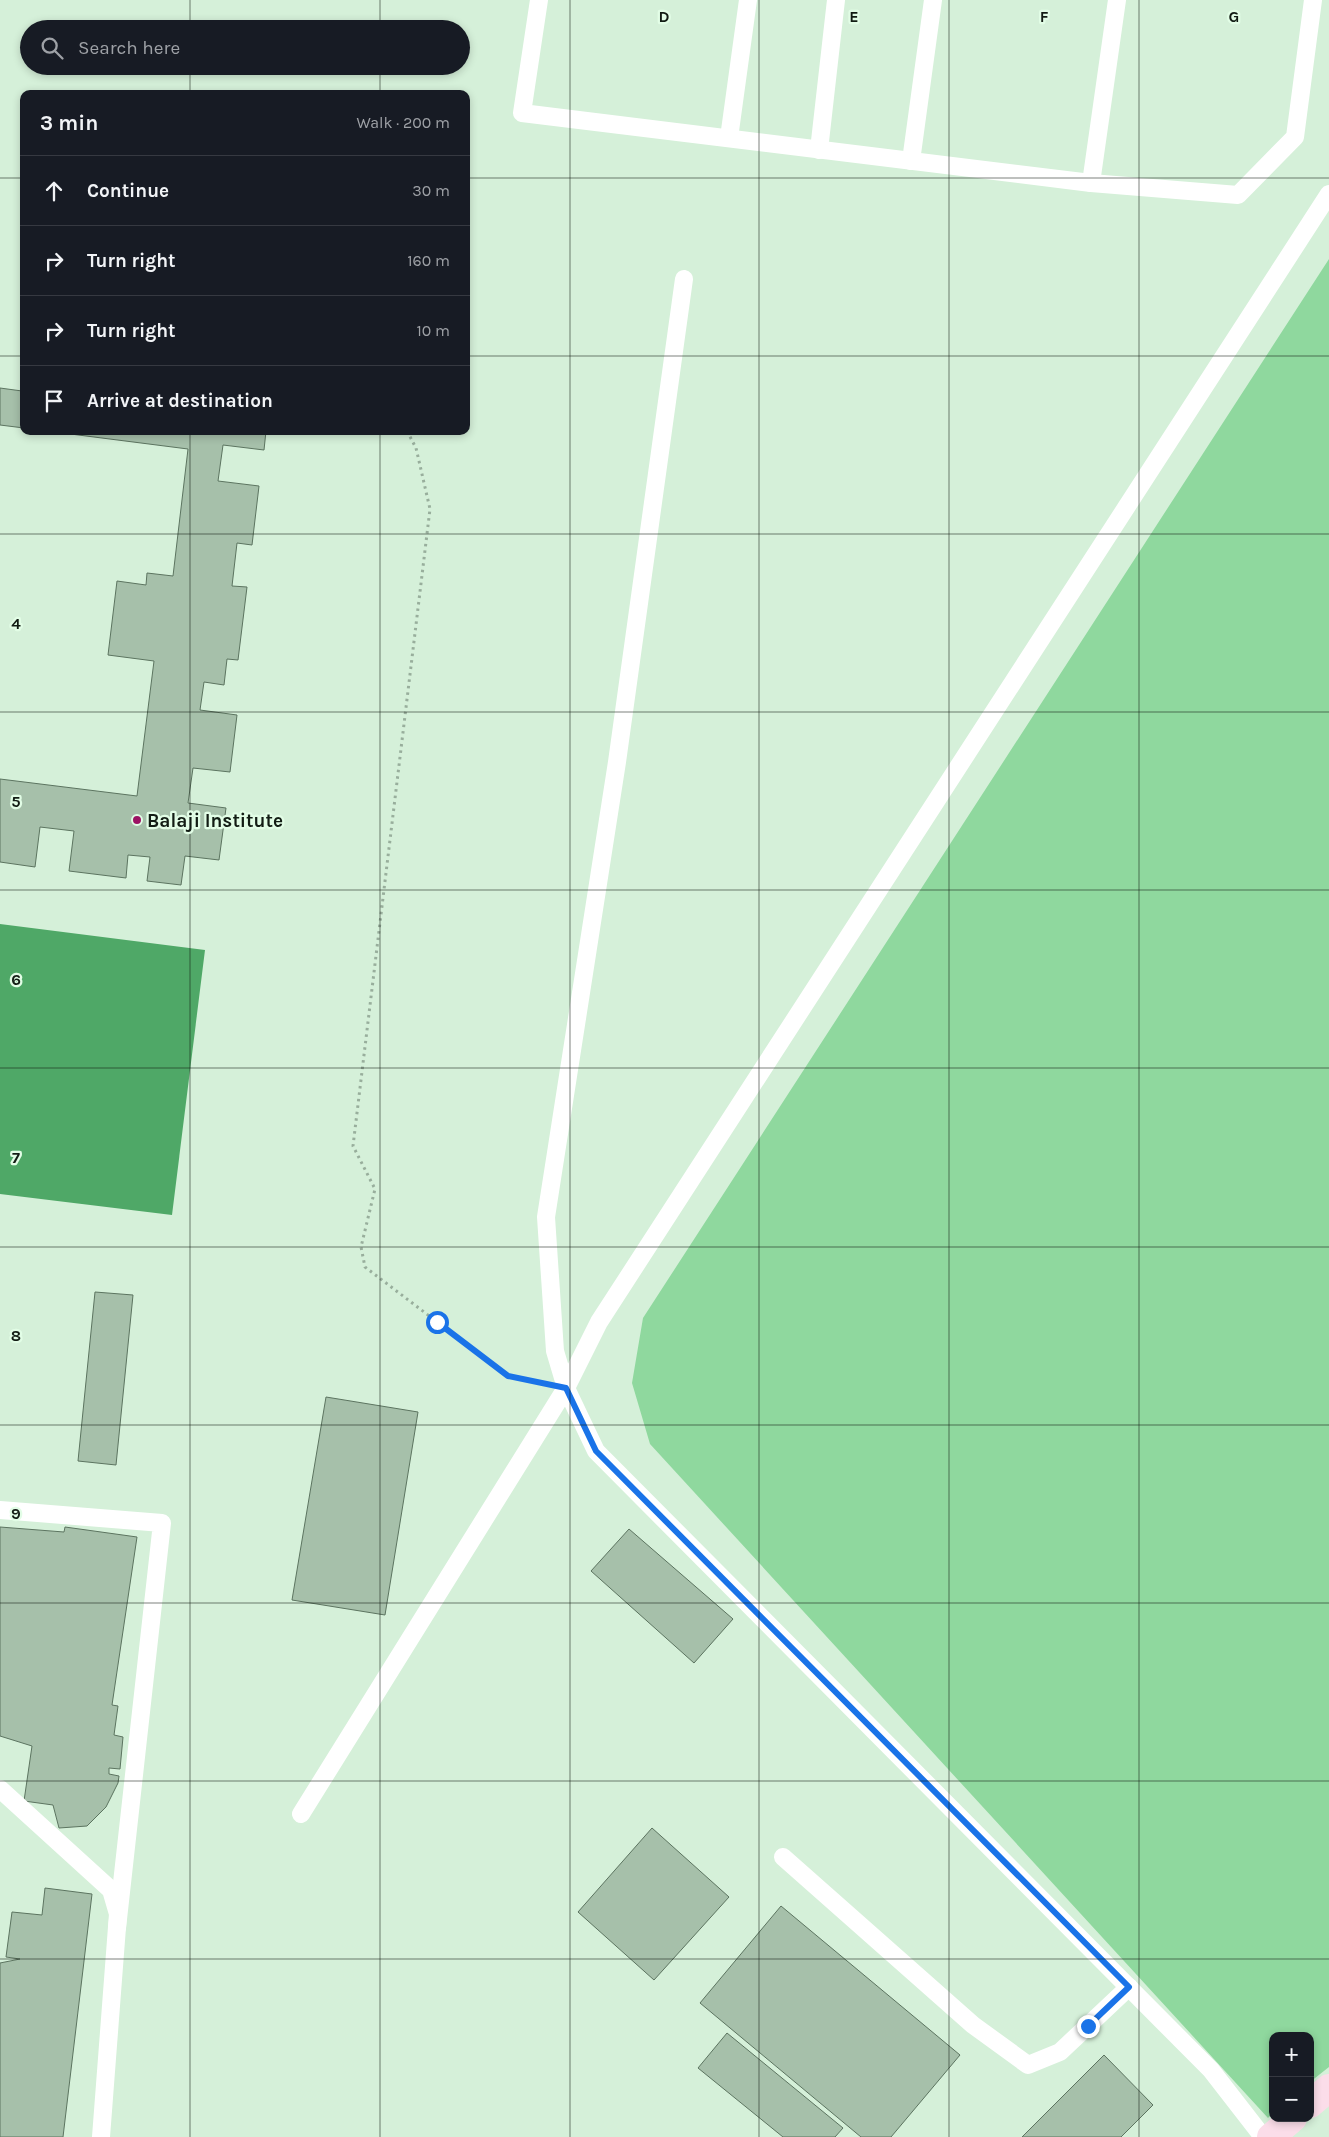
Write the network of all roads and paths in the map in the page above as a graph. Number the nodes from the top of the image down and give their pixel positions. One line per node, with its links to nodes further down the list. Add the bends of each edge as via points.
1 (539, 0): 7 (lane, via 522,113)
2 (748, 0): 7 (lane)
3 (836, 0): 8 (lane)
4 (933, 0): 9 (lane)
5 (1117, 0): 10 (lane)
6 (1313, 0): 10 (lane, via 1295,137 1238,195)
7 (729, 138): 8 (lane)
8 (819, 150): 9 (lane)
9 (911, 160): 10 (lane)
10 (1091, 183)
11 (1329, 194): 14 (lane, via 599,1322)
12 (684, 279): 14 (lane, via 617,762 546,1217 555,1352)
13 (409, 435): 14 (path, via 416,448 430,509 353,1146 375,1190 361,1247 365,1267 508,1376)
14 (566, 1388): 17 (lane); 20 (lane, via 596,1451)
15 (0, 1510): 19 (lane, via 162,1523)
16 (0, 1789): 19 (lane, via 111,1890 118,1914)
17 (301, 1814)
18 (783, 1857): 20 (lane, via 973,2024 1028,2065 1060,2052)
19 (117, 1928): 24 (lane)
20 (1129, 1987): 25 (lane, via 1211,2070)
21 (1329, 2088): 22 (main road)
22 (1314, 2101)
23 (1288, 2122): 26 (main road)
24 (101, 2137)
25 (1263, 2137)
26 (1271, 2137)

